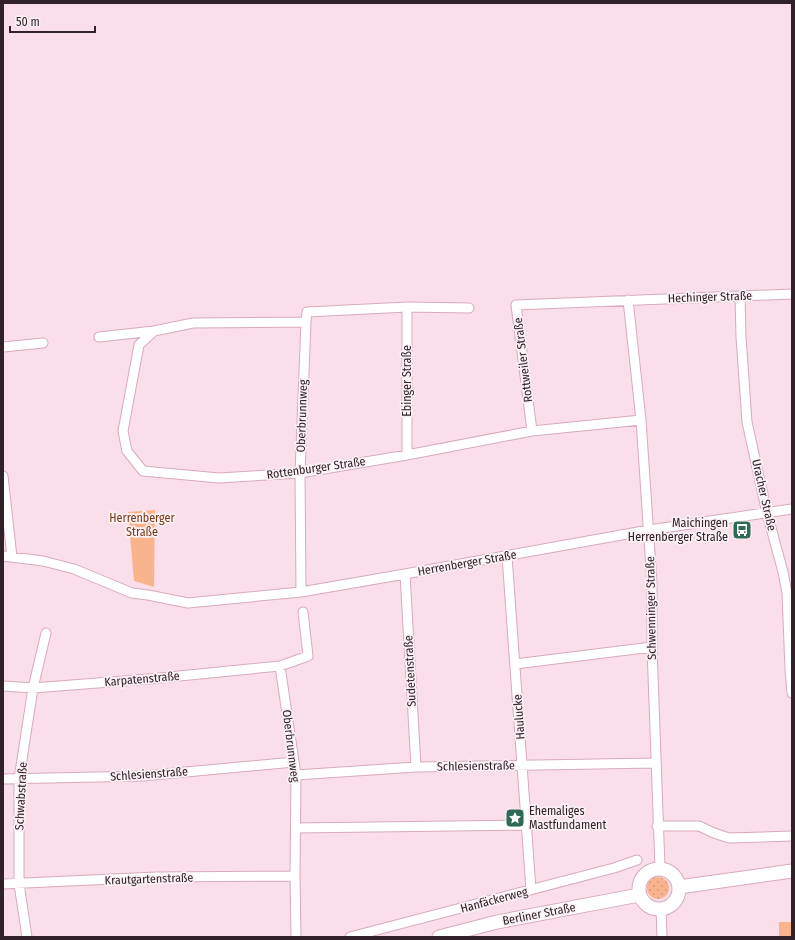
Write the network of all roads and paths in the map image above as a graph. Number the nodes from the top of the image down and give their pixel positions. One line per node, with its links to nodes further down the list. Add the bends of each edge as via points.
1 (792, 294): 2 (street, Hechinger Straße)
2 (740, 296): 3 (street, Hechinger Straße); 17 (street, Uracher Straße, via 747,422)
3 (628, 300): 11 (street, Schwenninger Straße); 12 (street, Rottweiler Straße, via 516,305)
4 (407, 307): 5 (street); 6 (street, Oberbrunnweg, via 307,312); 13 (street, Ebinger Straße)
5 (469, 308)
6 (306, 322): 7 (street, Rottenburger Straße, via 192,323); 14 (street, Oberbrunnweg)
7 (154, 331): 8 (street, Rottenburger Straße); 14 (street, Rottenburger Straße, via 138,344 123,431 127,450 143,471 219,478)
8 (99, 337)
9 (43, 343): 10 (street)
10 (3, 346)
11 (641, 420): 12 (street, Rottenburger Straße); 18 (street, Schwenninger Straße)
12 (532, 432): 13 (street, Rottenburger Straße)
13 (407, 455): 14 (street, Rottenburger Straße)
14 (300, 473): 22 (street, Oberbrunnweg)
15 (3, 476): 20 (street)
16 (792, 509): 17 (street, Herrenberger Straße)
17 (767, 513): 18 (street, Herrenberger Straße); 30 (street, Uracher Straße, via 787,593)
18 (649, 530): 19 (street, Herrenberger Straße); 25 (street, Schwenninger Straße)
19 (507, 556): 21 (street, Herrenberger Straße); 26 (street, Haulucke)
20 (7, 557): 22 (street, Herrenberger Straße, via 43,561 74,569 132,593 188,603)
21 (405, 574): 22 (street, Herrenberger Straße); 34 (street, Sudetenstraße)
22 (301, 592)
23 (303, 612): 27 (street, via 308,656)
24 (46, 633): 29 (street, Schwabstraße)
25 (652, 647): 26 (street); 32 (street, Schwenninger Straße)
26 (515, 664): 33 (street, Haulucke)
27 (280, 666): 29 (street, Karpatenstraße); 31 (street, Oberbrunnweg)
28 (3, 686): 29 (street, Karpatenstraße)
29 (34, 688): 36 (street, Schwabstraße)
30 (792, 693)
31 (294, 762): 35 (street, Oberbrunnweg); 36 (street, Schlesienstraße, via 143,776)
32 (655, 764): 33 (street, Schlesienstraße); 39 (street, Schwenninger Straße)
33 (522, 765): 34 (street, Schlesienstraße); 38 (street, Haulucke)
34 (416, 767): 35 (street, Schlesienstraße)
35 (296, 775): 40 (street, Oberbrunnweg)
36 (19, 778): 37 (street, Schlesienstraße); 47 (street, Schwabstraße)
37 (3, 779)
38 (526, 825): 40 (street); 49 (street, Haulucke)
39 (657, 826): 41 (street, via 699,826 730,838); 43 (street, Schwenninger Straße)
40 (296, 828): 45 (street, Oberbrunnweg)
41 (792, 836)
42 (637, 860): 49 (street, Hanfäckerweg)
43 (660, 868): 48 (main road, via 673,874); 50 (main road, via 643,876 638,888)
44 (792, 871): 48 (main road)
45 (295, 876): 47 (street, Krautgartenstraße, via 157,877); 53 (street, Oberbrunnweg)
46 (3, 884): 47 (street, Krautgartenstraße)
47 (19, 884): 52 (street, Schwabstraße)
48 (679, 887): 51 (main road, via 676,899)
49 (531, 890): 54 (street, Hanfäckerweg)
50 (639, 894): 51 (main road, via 645,904); 55 (main road, Berliner Straße, via 497,922)
51 (661, 909): 56 (street)
52 (27, 937)
53 (296, 937)
54 (350, 937)
55 (439, 937)
56 (662, 937)

